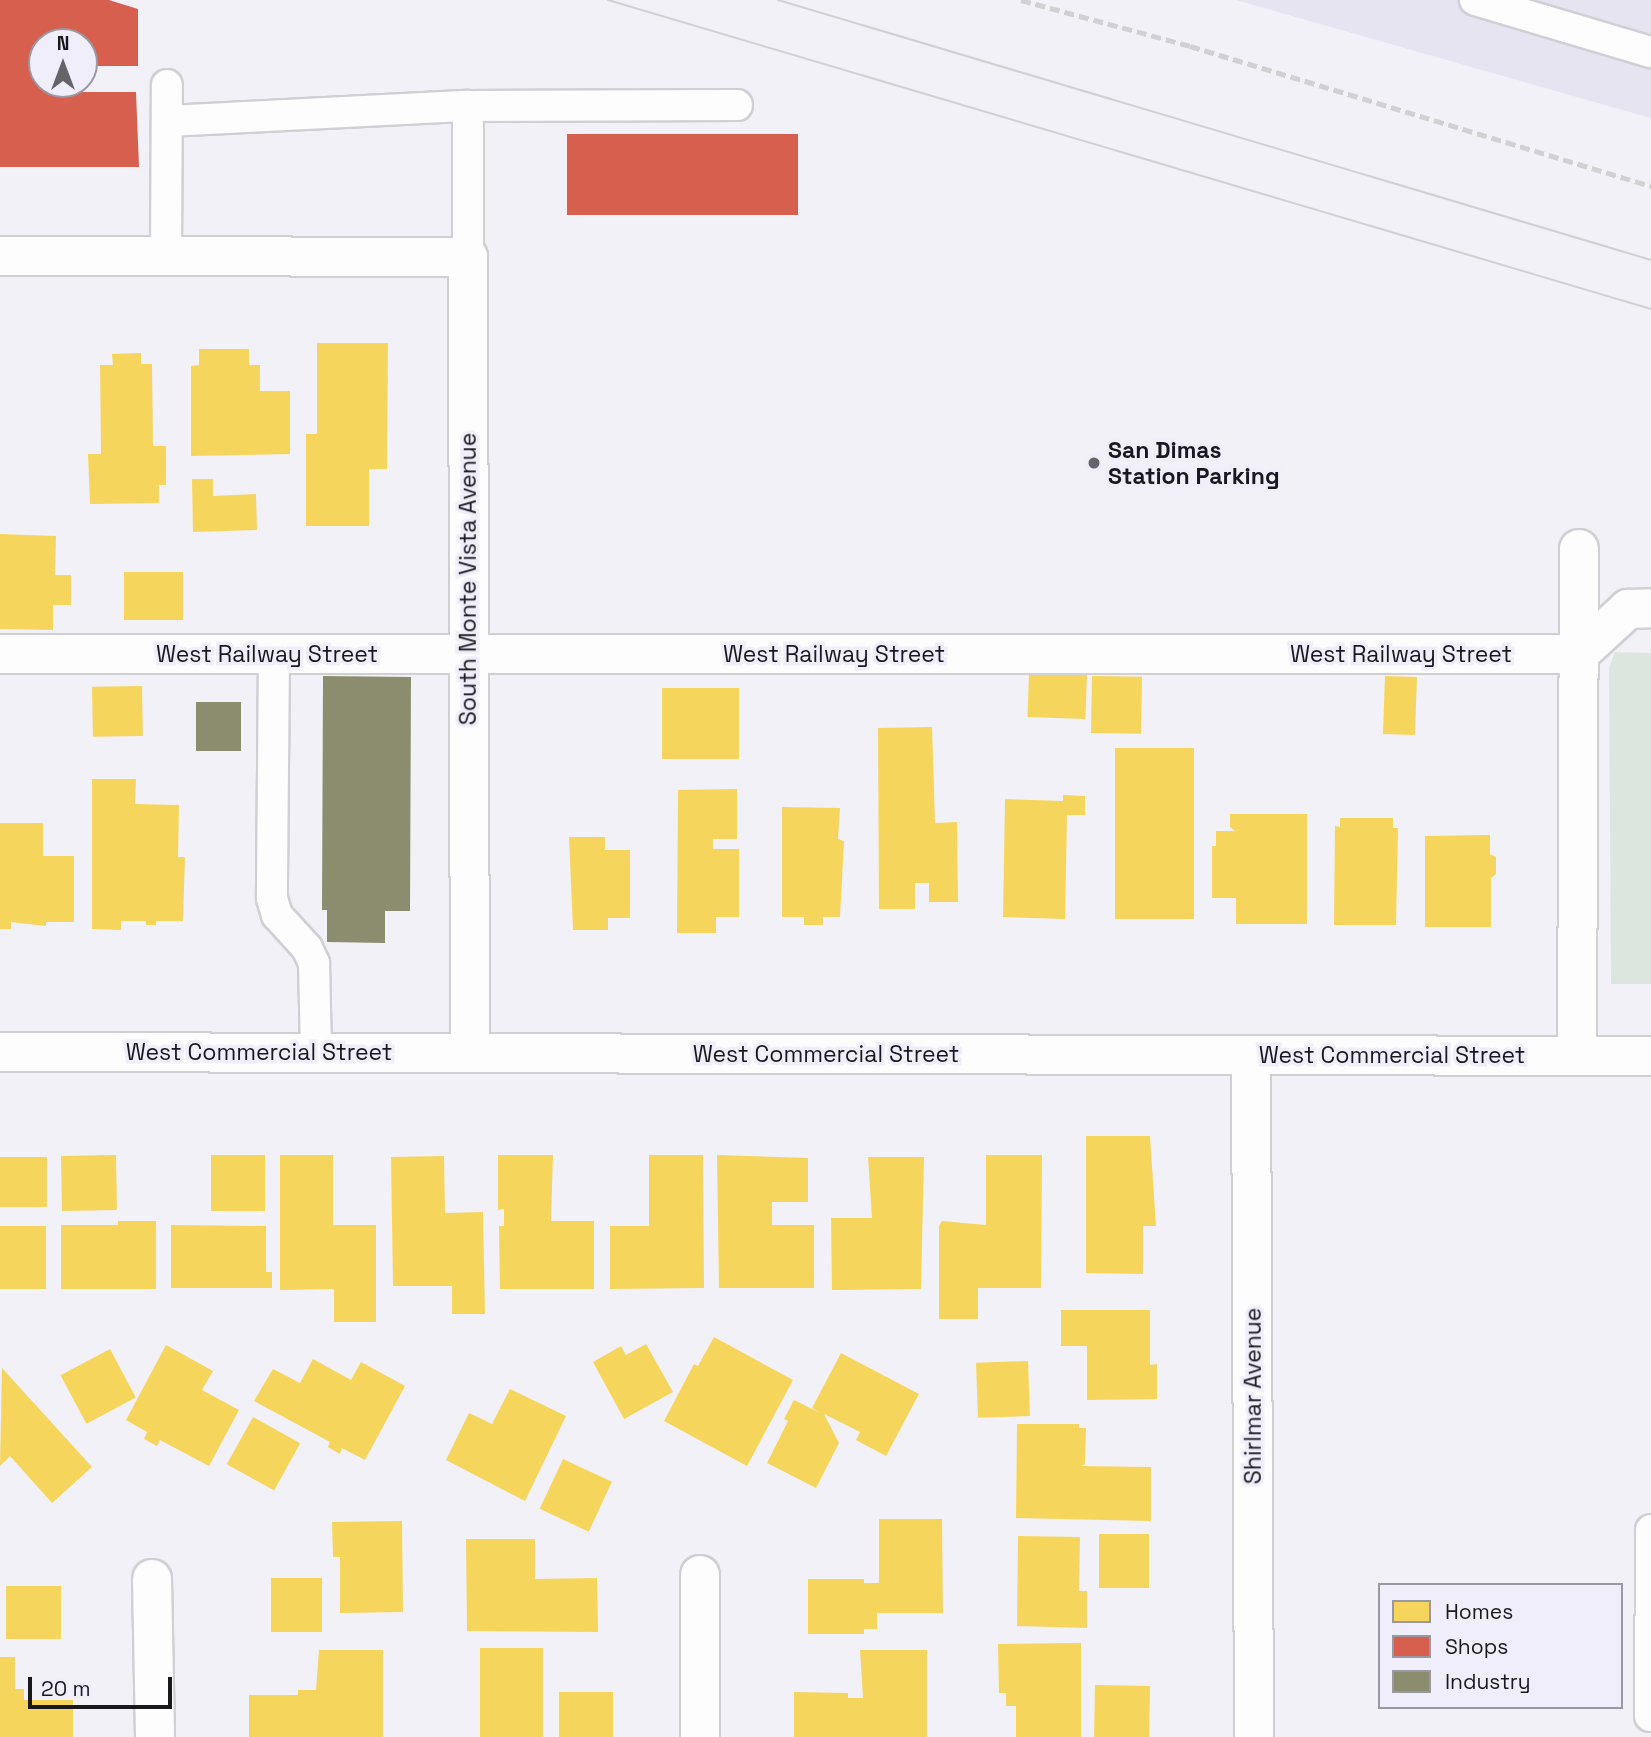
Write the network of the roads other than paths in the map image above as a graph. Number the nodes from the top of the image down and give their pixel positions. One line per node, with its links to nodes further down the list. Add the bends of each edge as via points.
1 (1475, 0): 2 (lane)
2 (1651, 52)
3 (167, 85): 6 (lane)
4 (737, 105): 5 (lane)
5 (468, 106): 6 (lane); 9 (lane, South Monte Vista Avenue)
6 (168, 121): 8 (lane)
7 (0, 256): 8 (street)
8 (166, 256): 9 (street)
9 (468, 257): 14 (street, South Monte Vista Avenue)
10 (1579, 549): 15 (street)
11 (1651, 608): 15 (street, via 1628,608)
12 (0, 654): 13 (street, West Railway Street)
13 (274, 654): 14 (street, West Railway Street); 17 (lane, via 272,898 277,915 307,948 314,963)
14 (468, 654): 15 (street, West Railway Street); 18 (street, South Monte Vista Avenue)
15 (1579, 654): 20 (street)
16 (0, 1052): 17 (street, West Commercial Street)
17 (316, 1052): 18 (street, West Commercial Street)
18 (470, 1052): 19 (street, West Commercial Street)
19 (1251, 1055): 20 (street, West Commercial Street); 28 (street, Shirlmar Avenue)
20 (1577, 1056): 21 (street, West Commercial Street)
21 (1651, 1056)
22 (1651, 1530): 25 (lane)
23 (700, 1575): 27 (street)
24 (152, 1579): 26 (street)
25 (1650, 1716)
26 (155, 1737)
27 (700, 1737)
28 (1254, 1737)

